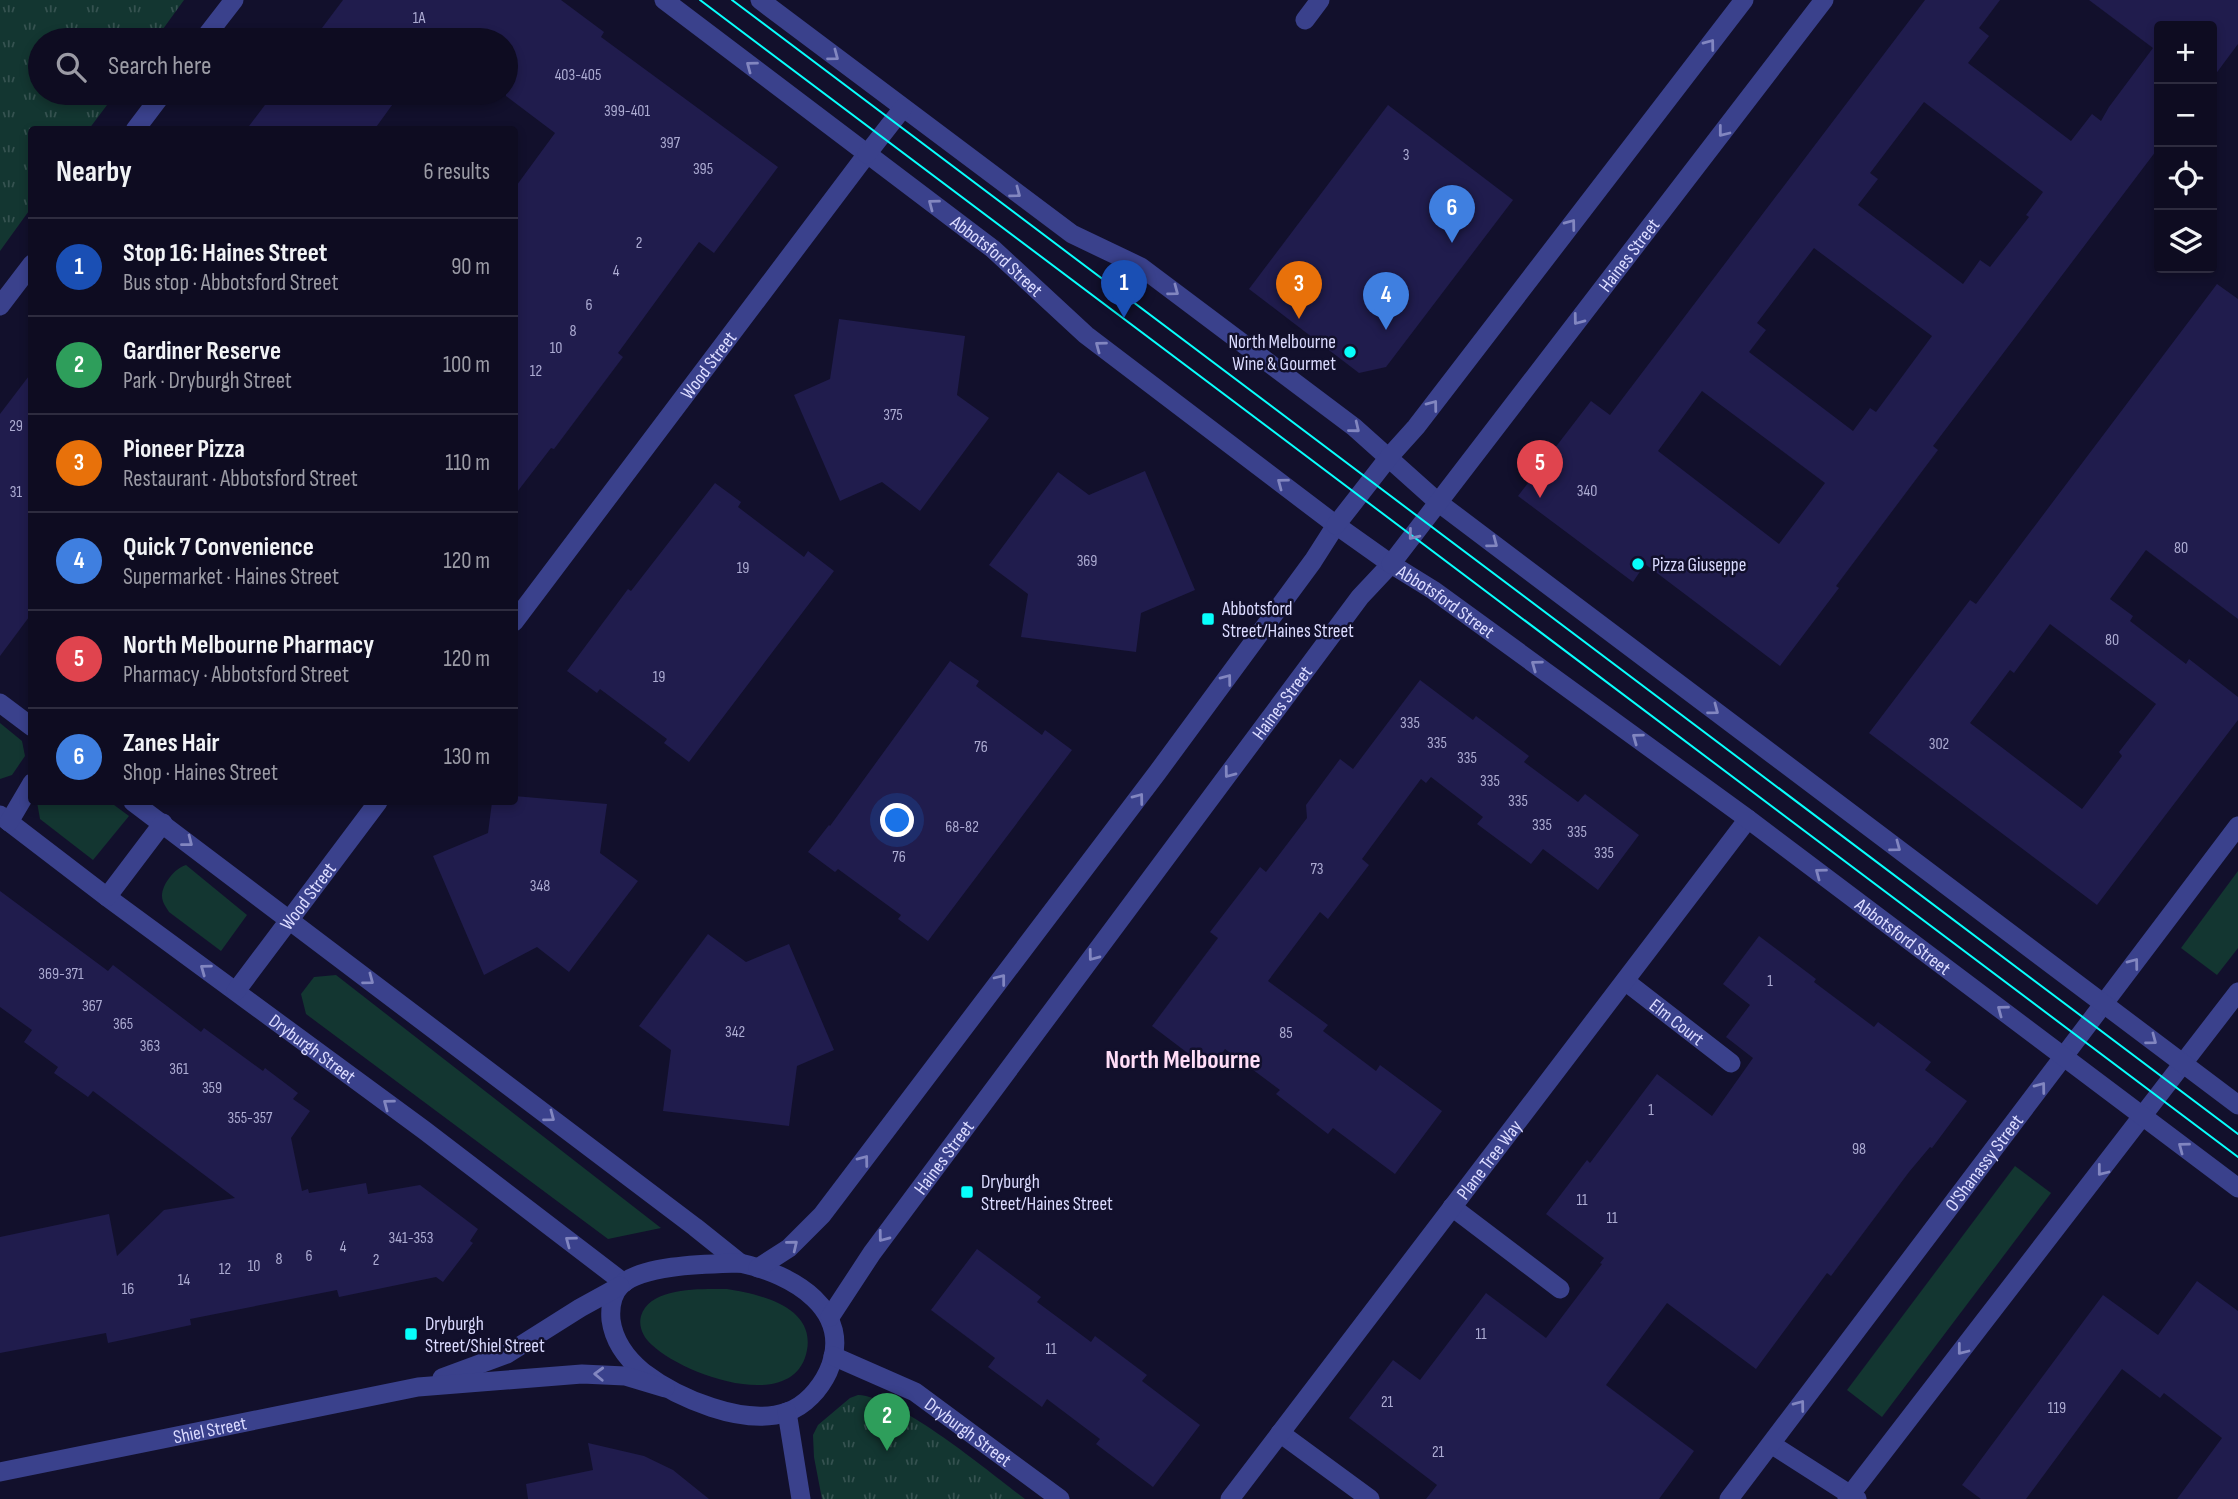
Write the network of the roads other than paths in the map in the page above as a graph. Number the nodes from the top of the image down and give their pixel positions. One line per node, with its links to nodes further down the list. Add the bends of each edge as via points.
1 (234, 0): 8 (street)
2 (664, 0): 12 (street, Abbotsford Street, one-way to 2)
3 (760, 0): 10 (street, one-way to 10)
4 (1320, 0): 7 (street)
5 (1744, 0): 15 (street, one-way to 5)
6 (1824, 0): 16 (street, Haines Street, one-way to 16)
7 (1305, 20)
8 (212, 28)
9 (154, 105): 11 (street)
10 (903, 108): 12 (street, Wood Street); 15 (street, one-way to 15, via 1072,234 1141,267)
11 (138, 126)
12 (867, 154): 17 (street, Abbotsford Street, one-way to 12, via 1086,335 993,249); 19 (street, Wood Street)
13 (28, 269): 14 (street)
14 (0, 306)
15 (1389, 457): 16 (street); 17 (street)
16 (1438, 503): 18 (street, Haines Street, one-way to 18); 34 (street, one-way to 34)
17 (1336, 525): 18 (street, Abbotsford Street); 42 (street, one-way to 17, via 789,1248 822,1215 1182,740)
18 (1391, 564): 26 (street, Abbotsford Street, one-way to 18); 45 (street, Haines Street, one-way to 45, via 1360,597 982,1104)
19 (518, 617)
20 (0, 703): 21 (street)
21 (28, 724)
22 (28, 788): 25 (street)
23 (137, 805): 27 (street)
24 (376, 805): 30 (street, Wood Street)
25 (4, 818): 29 (street, Dryburgh Street)
26 (1748, 819): 31 (street, Plane Tree Way); 35 (street, Abbotsford Street, one-way to 26)
27 (163, 823): 29 (street); 30 (street, one-way to 30)
28 (2238, 826): 34 (street, O'Shanassy Street, one-way to 28)
29 (107, 897): 32 (street, Dryburgh Street, one-way to 29)
30 (289, 920): 32 (street, Wood Street); 42 (street, one-way to 42)
31 (1625, 981): 36 (street, Elm Court); 41 (street, Plane Tree Way)
32 (236, 991): 43 (street, Dryburgh Street, one-way to 32)
33 (2238, 992): 37 (street)
34 (2104, 1003): 35 (street, O'Shanassy Street); 37 (street, one-way to 37)
35 (2064, 1057): 39 (street, Abbotsford Street); 51 (street, O'Shanassy Street, one-way to 35)
36 (1731, 1063)
37 (2183, 1064): 38 (street); 39 (street)
38 (2238, 1104)
39 (2143, 1116): 40 (street, Abbotsford Street, one-way to 39); 53 (street, one-way to 53)
40 (2238, 1188)
41 (1452, 1207): 44 (street); 50 (street, Plane Tree Way)
42 (749, 1266): 43 (street, via 677,1267); 45 (street, via 804,1290)
43 (622, 1285): 47 (street, Shiel Street, via 507,1354); 48 (street, via 614,1296 611,1315 618,1344 627,1358)
44 (1560, 1289)
45 (830, 1317): 46 (street, via 835,1333)
46 (833, 1356): 49 (street, via 818,1389); 55 (street, Dryburgh Street, via 922,1397)
47 (418, 1387): 48 (street, Shiel Street, one-way to 47, via 625,1376 593,1374); 52 (street, Shiel Street)
48 (665, 1388): 49 (street, via 730,1412 752,1416)
49 (787, 1412): 54 (street)
50 (1280, 1433): 56 (street, Plane Tree Way); 57 (street)
51 (1770, 1444): 53 (street); 58 (street, O'Shanassy Street)
52 (0, 1472)
53 (1851, 1497)
54 (801, 1499)
55 (1060, 1499)
56 (1230, 1499)
57 (1370, 1499)
58 (1729, 1499)

